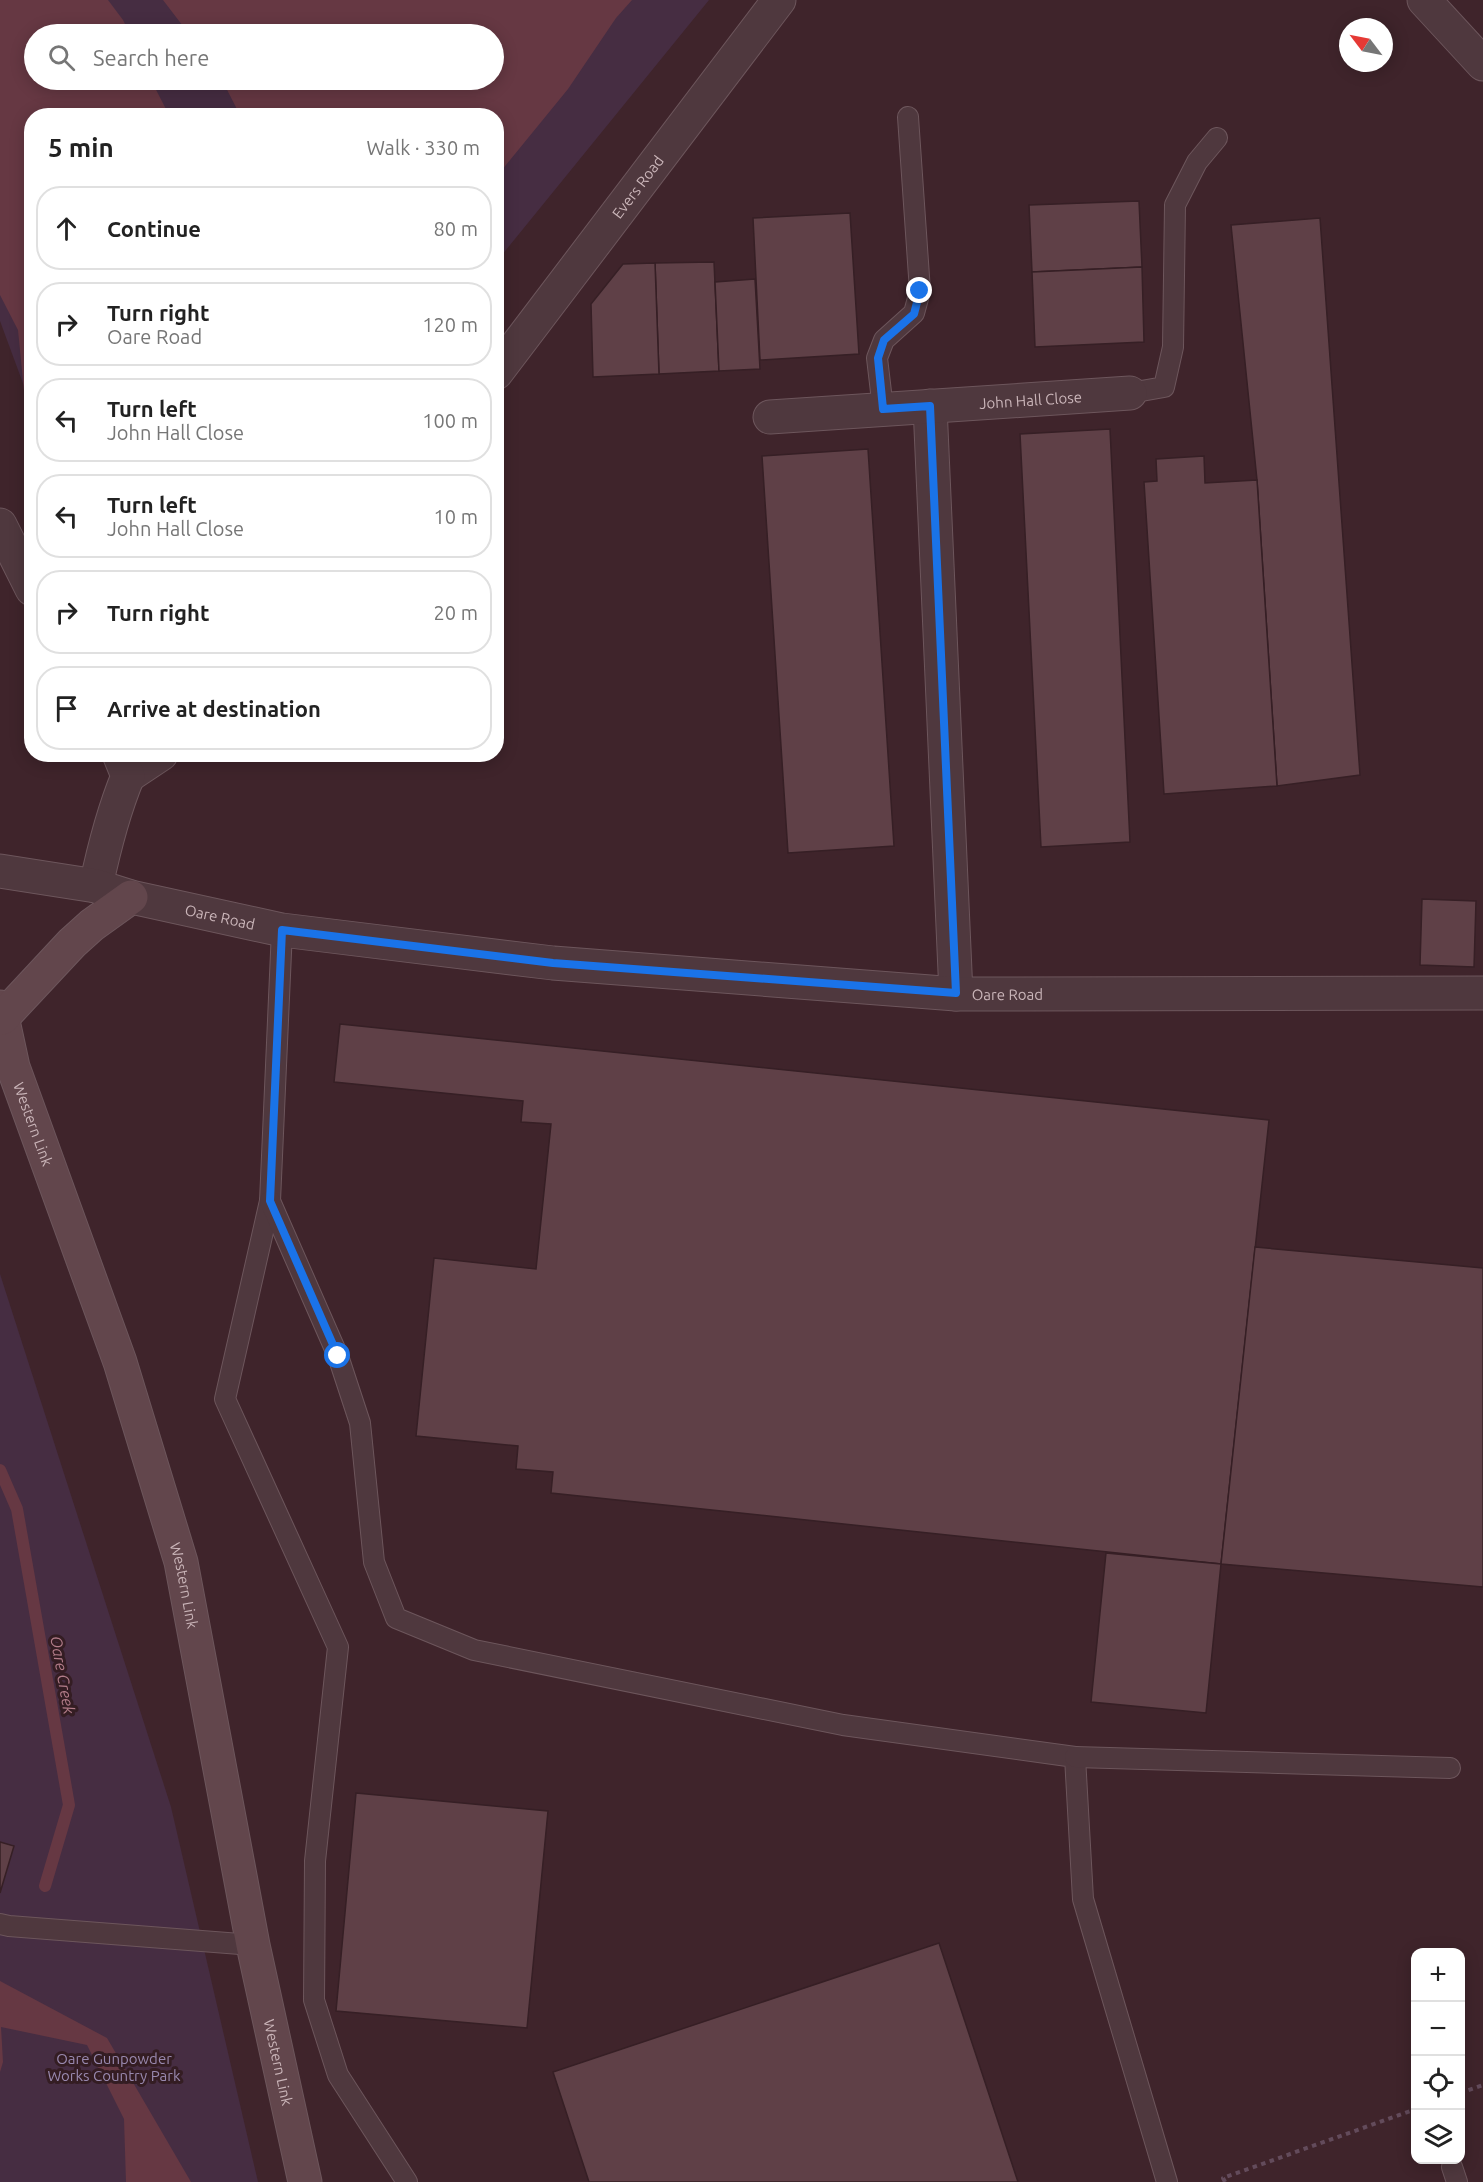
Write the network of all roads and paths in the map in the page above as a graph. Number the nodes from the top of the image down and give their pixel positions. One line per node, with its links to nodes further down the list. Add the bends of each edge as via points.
1 (779, 0): 6 (street, Evers Road)
2 (1424, 0): 3 (street)
3 (1483, 64)
4 (908, 117): 9 (lane, via 920,291 914,314 884,340 878,358)
5 (1217, 138): 7 (lane, via 1197,162 1175,205 1173,347 1164,387)
6 (504, 363)
7 (1130, 393): 8 (street, John Hall Close)
8 (930, 406): 9 (street, John Hall Close); 18 (street)
9 (883, 409): 10 (street, John Hall Close)
10 (770, 417)
11 (0, 525): 12 (street)
12 (24, 574)
13 (124, 765): 15 (street)
14 (0, 872): 15 (street, Oare Road)
15 (96, 886): 16 (street, Oare Road)
16 (131, 897): 17 (street, Oare Road); 20 (main road, via 92,925)
17 (282, 930): 18 (street, Oare Road, via 553,963); 21 (lane)
18 (956, 993): 19 (street, Oare Road)
19 (1483, 993)
20 (1, 1012): 25 (main road, Western Link, via 13,1067 120,1362 181,1562)
21 (270, 1201): 22 (lane, via 338,1356 360,1423 374,1562 396,1618 474,1650 843,1725); 30 (lane, via 225,1399 338,1647 315,1861 314,2000 338,2075)
22 (1076, 1757): 23 (lane); 31 (lane, via 1083,1899)
23 (1450, 1768)
24 (0, 1924): 25 (lane)
25 (254, 1945): 29 (main road, Western Link)
26 (1483, 2085): 27 (path)
27 (1465, 2092)
28 (1413, 2110): 32 (path, via 1223,2178)
29 (304, 2182)
30 (407, 2182)
31 (1167, 2182)
32 (1225, 2182)

